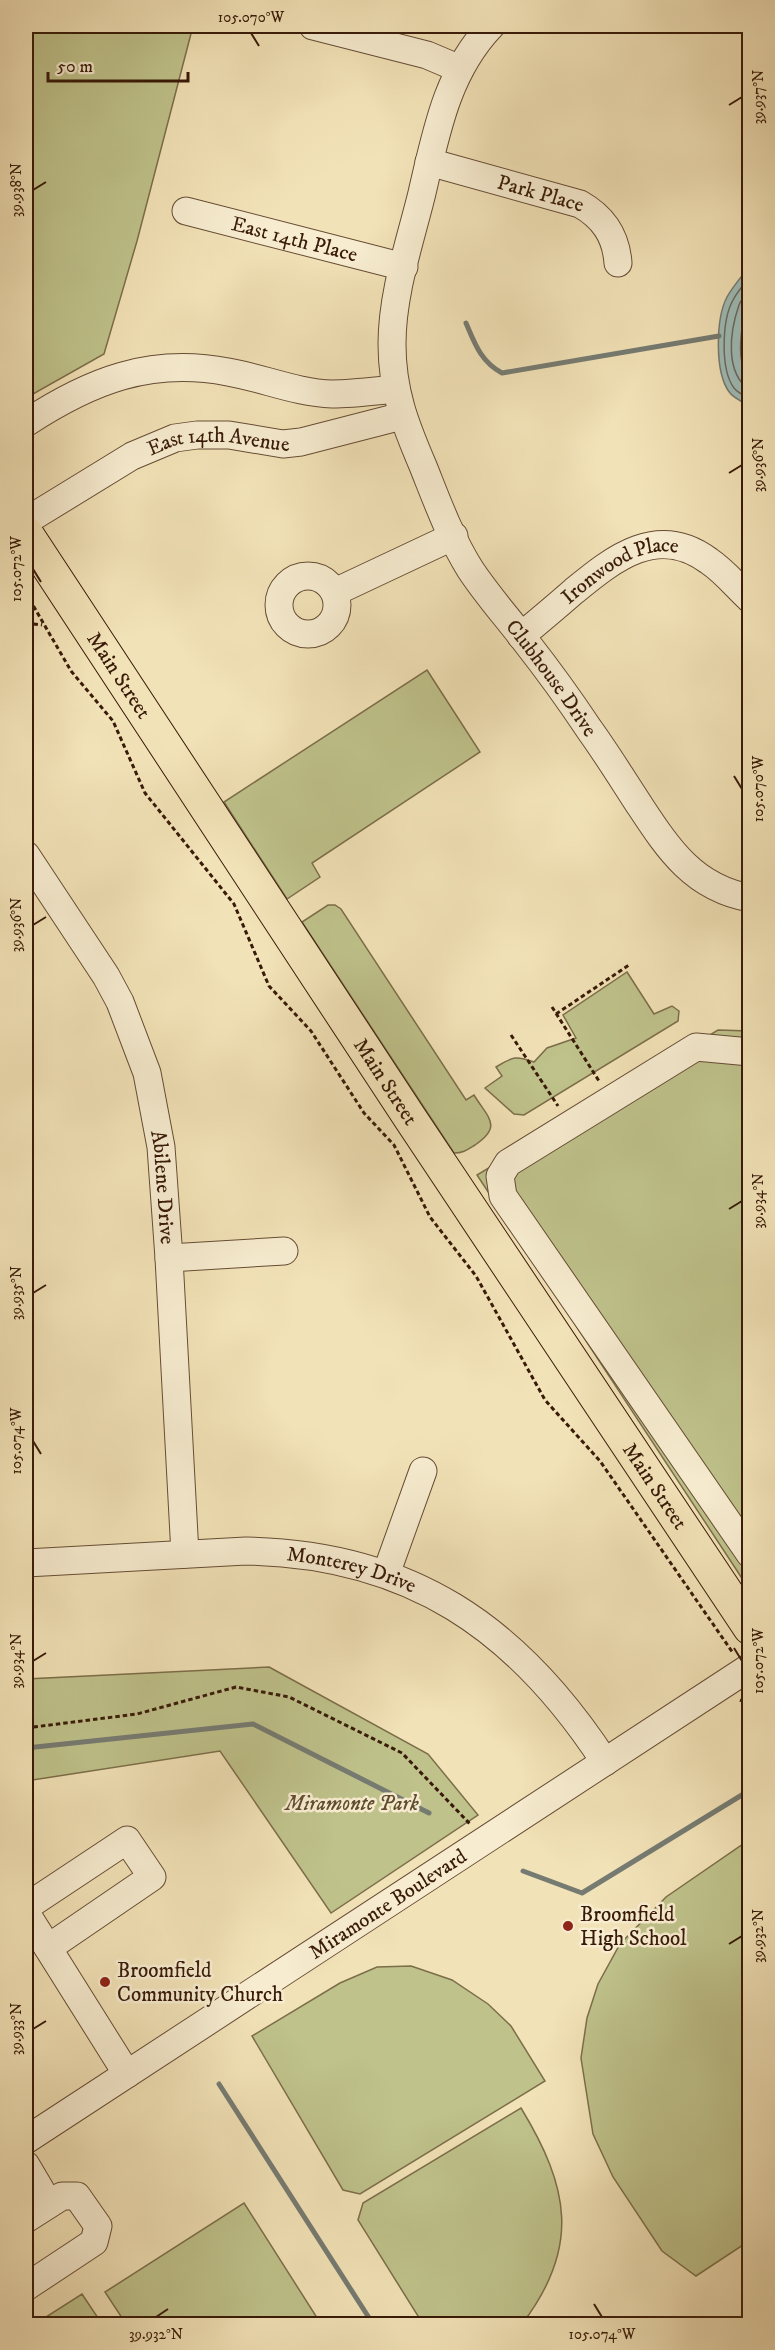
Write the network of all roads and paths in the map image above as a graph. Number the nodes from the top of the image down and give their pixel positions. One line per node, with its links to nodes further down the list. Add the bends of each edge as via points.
1 (313, 26): 3 (street, via 428,56)
2 (491, 26): 3 (street)
3 (460, 69): 4 (street, via 441,116)
4 (429, 162): 6 (street, Park Place, via 580,204 604,221); 7 (street)
5 (186, 210): 7 (street, East 14th Place)
6 (618, 263)
7 (404, 267): 8 (street, via 393,320)
8 (396, 389): 9 (street); 10 (street, via 331,394 219,370 166,368 105,380 56,403)
9 (402, 416): 11 (street, East 14th Avenue, via 283,444 229,435 175,438 132,456); 13 (street, Clubhouse Drive)
10 (26, 423)
11 (26, 521)
12 (26, 532): 36 (main road, Main Street)
13 (454, 537): 14 (street); 19 (street, Clubhouse Drive, via 496,607)
14 (335, 592)
15 (26, 593): 18 (path)
16 (750, 598): 19 (street, Ironwood Place, via 708,559 686,549 646,546 606,564)
17 (26, 623): 18 (path)
18 (42, 625): 37 (path, via 71,671 113,721 145,793 234,904 269,986 311,1031 364,1113 394,1145 430,1217 476,1276 544,1400 600,1461)
19 (522, 636): 21 (street, Clubhouse Drive, via 674,855 716,888)
20 (26, 855): 30 (street, Abilene Drive, via 106,976 135,1038 157,1120)
21 (750, 898)
22 (629, 965): 24 (path)
23 (552, 1006): 24 (path)
24 (556, 1014): 27 (path)
25 (511, 1035): 28 (path)
26 (750, 1052): 33 (street, via 696,1047 508,1163 500,1176 504,1196)
27 (599, 1081)
28 (558, 1106)
29 (284, 1251): 30 (street)
30 (169, 1258): 32 (street, Abilene Drive)
31 (423, 1471): 35 (street)
32 (185, 1554): 34 (street, Monterey Drive); 35 (street, Monterey Drive, via 282,1552)
33 (750, 1554)
34 (26, 1563)
35 (387, 1574): 39 (street, Monterey Drive, via 454,1606 503,1642 561,1702)
36 (750, 1628)
37 (747, 1669): 39 (street, Miramonte Boulevard)
38 (26, 1728): 40 (path, via 137,1714 236,1687 289,1697 402,1754)
39 (604, 1762): 44 (street, Miramonte Boulevard)
40 (471, 1825)
41 (26, 1907): 43 (street, via 127,1840 152,1877)
42 (26, 1913): 43 (street)
43 (48, 1948): 44 (street)
44 (127, 2074): 45 (street, Miramonte Boulevard)
45 (26, 2140)
46 (26, 2165): 47 (street)
47 (49, 2204): 48 (street); 49 (street, via 62,2196 77,2196 98,2226 94,2242)
48 (26, 2220)
49 (26, 2288)

